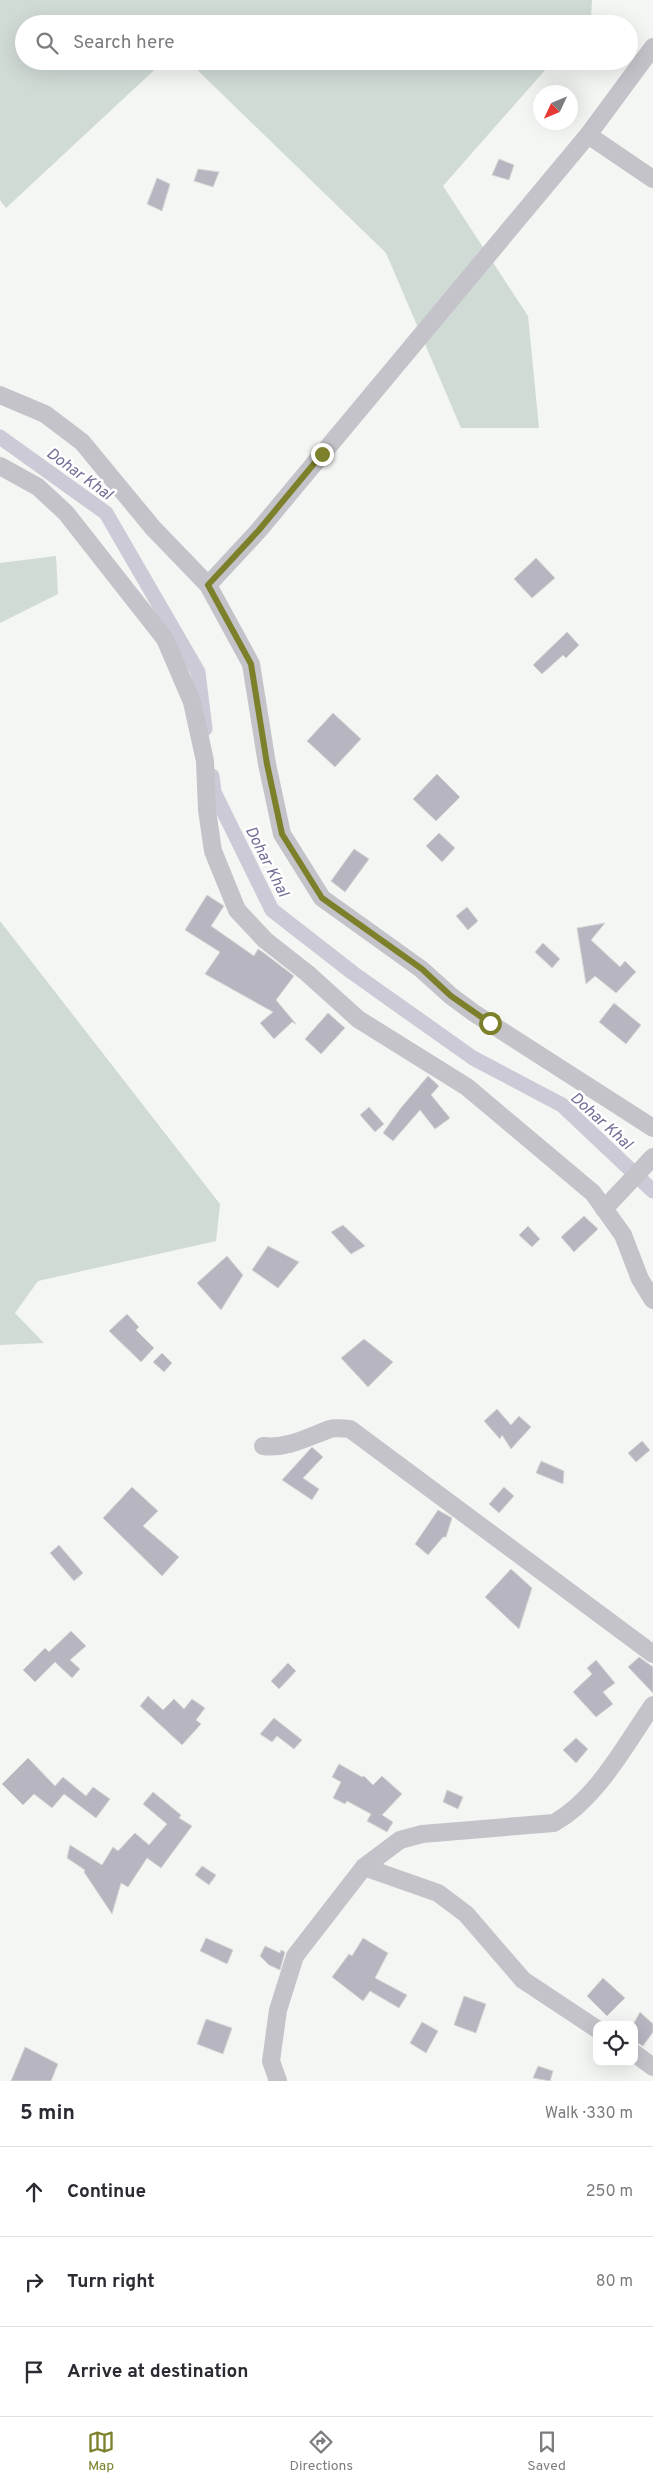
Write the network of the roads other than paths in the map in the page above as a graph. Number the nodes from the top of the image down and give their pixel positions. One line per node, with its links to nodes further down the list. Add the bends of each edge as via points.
1 (653, 48): 2 (street)
2 (638, 68)
3 (637, 70): 4 (street)
4 (588, 135): 5 (street); 8 (street, via 259,530)
5 (653, 179)
6 (0, 395): 8 (street, via 45,414 82,442 153,528)
7 (0, 466): 11 (street, via 38,487 66,514 165,639 192,702 205,761 213,851 237,910 265,940 307,972 358,1019 467,1086 593,1193)
8 (208, 585): 9 (street, via 251,664 282,834 322,898 422,969 474,1013)
9 (653, 1128)
10 (652, 1159): 11 (street)
11 (604, 1209): 12 (street, via 623,1235 640,1278)
12 (653, 1300)
13 (263, 1446): 14 (street, via 276,1448 332,1428 350,1429)
14 (653, 1654)
15 (653, 1705): 16 (street, via 589,1796 570,1814 554,1823 422,1834 400,1840)
16 (364, 1867): 17 (street, via 438,1893 466,1914 523,1980); 20 (street, via 295,1956 278,2010 272,2052 271,2060)
17 (593, 2026)
18 (638, 2056): 19 (street)
19 (653, 2067)
20 (278, 2081)

